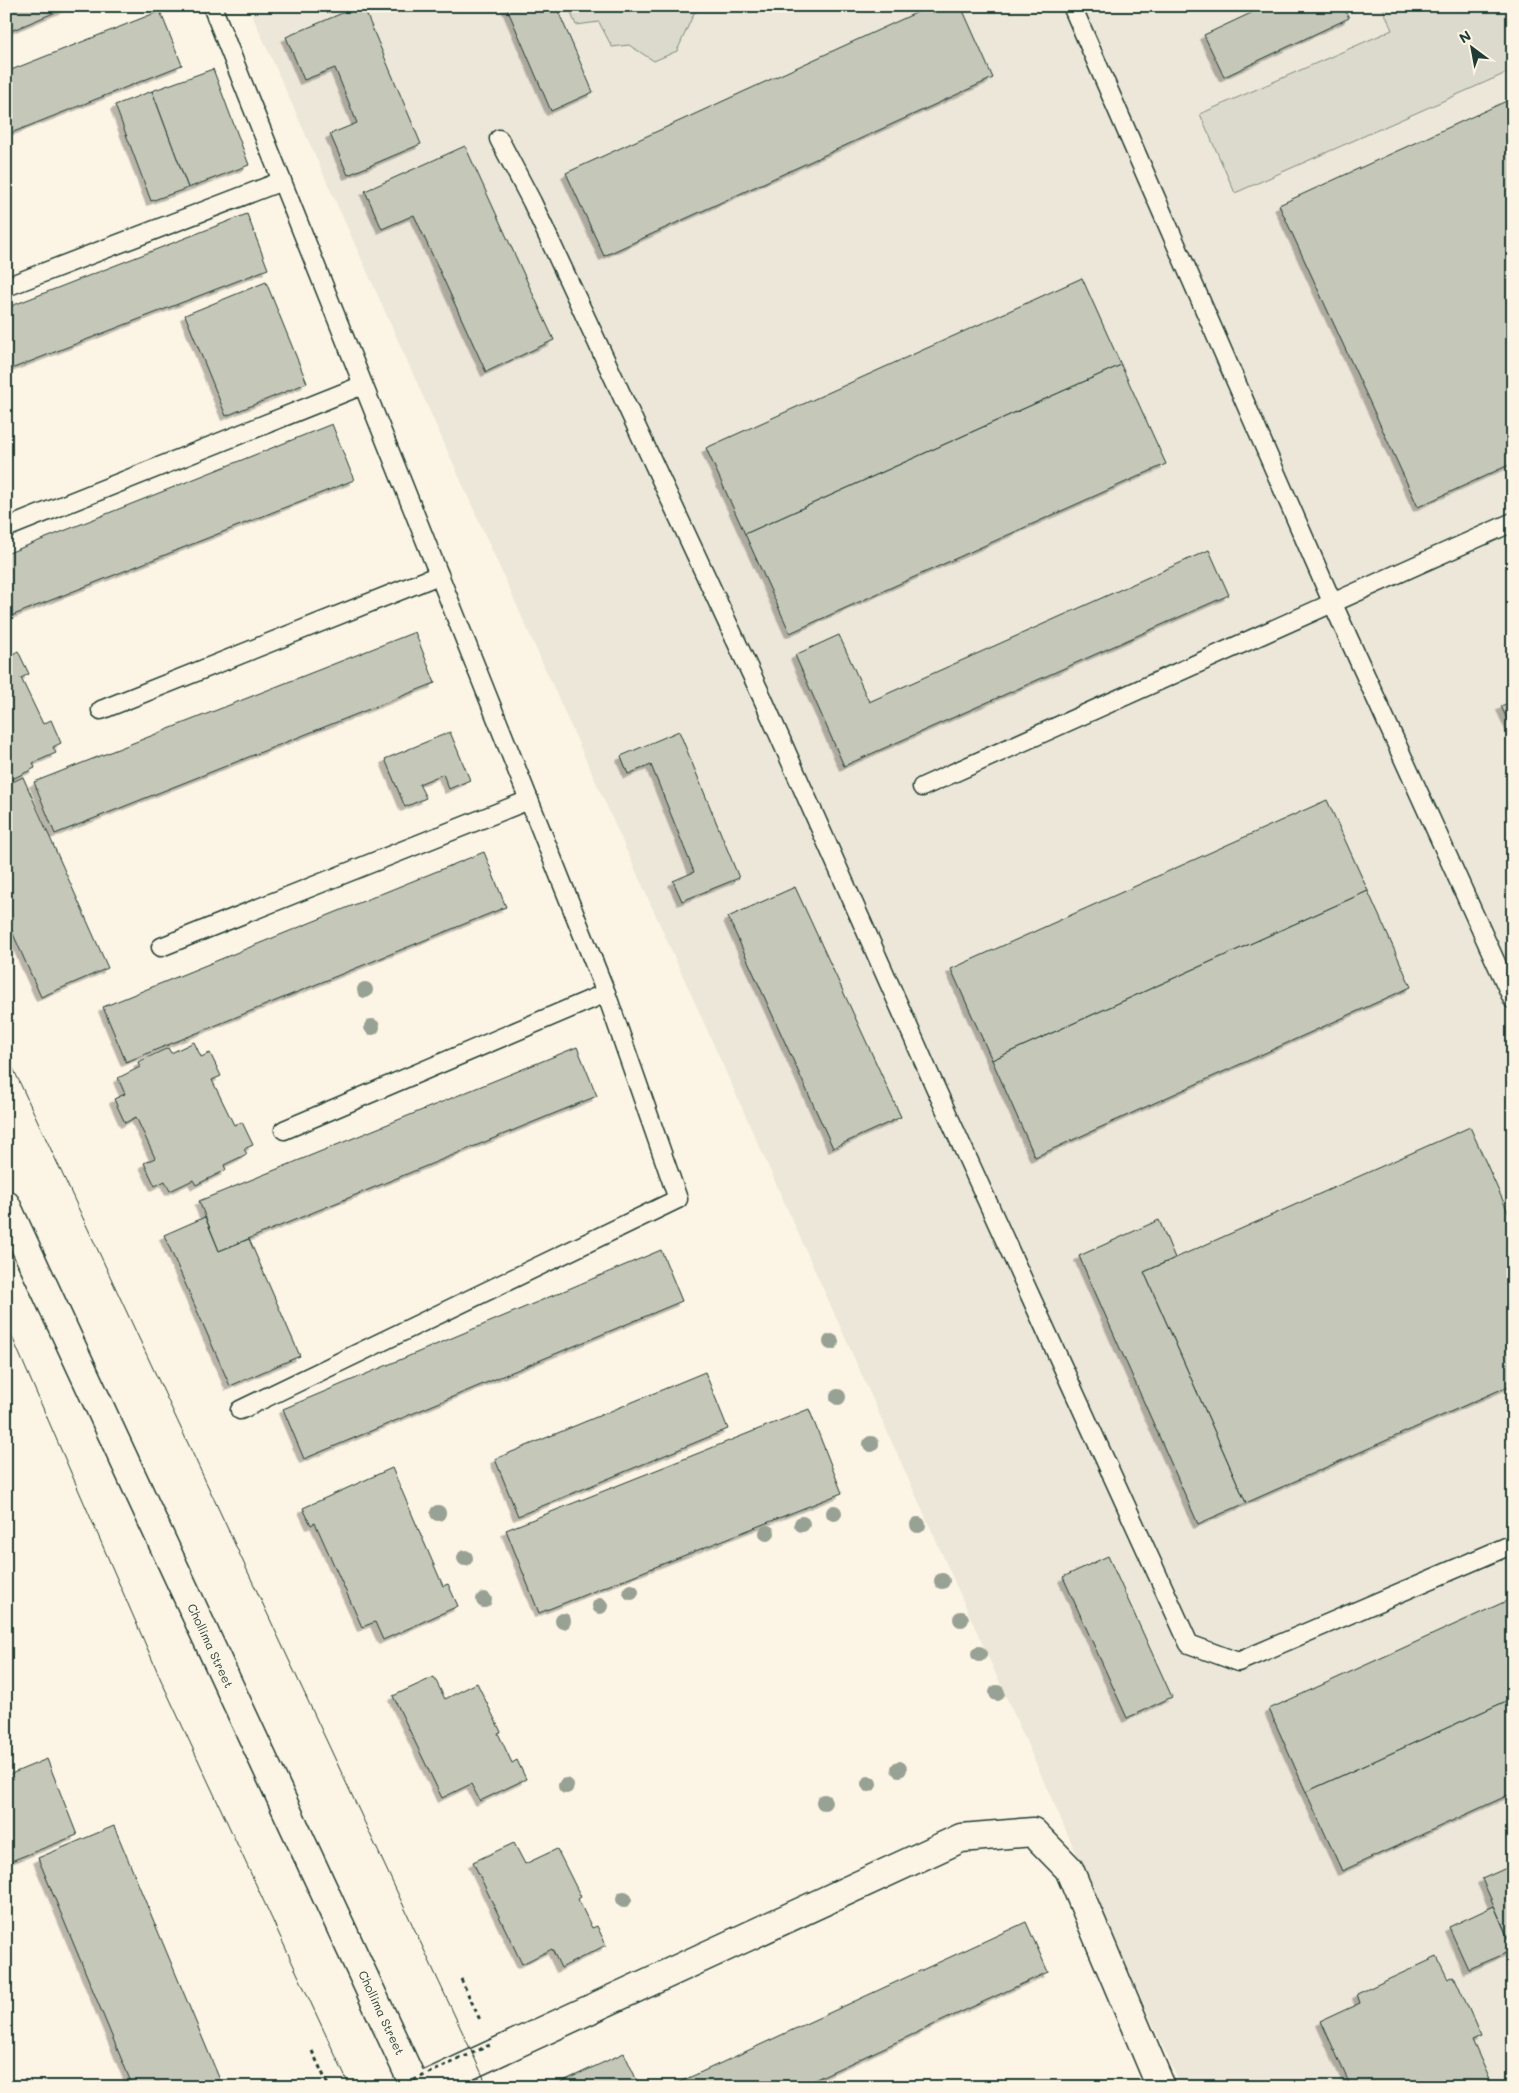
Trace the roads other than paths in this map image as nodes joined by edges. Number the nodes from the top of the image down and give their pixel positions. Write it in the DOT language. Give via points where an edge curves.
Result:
graph roads {
  1 [pos="212,6"];
  2 [pos="1072,6"];
  3 [pos="499,139"];
  4 [pos="282,181"];
  5 [pos="6,287"];
  6 [pos="363,385"];
  7 [pos="1513,522"];
  8 [pos="6,528"];
  9 [pos="439,575"];
  10 [pos="1333,604"];
  11 [pos="101,710"];
  12 [pos="922,787"];
  13 [pos="529,800"];
  14 [pos="161,947"];
  15 [pos="606,993"];
  16 [pos="1513,1000"];
  17 [pos="284,1130"];
  18 [pos="6,1205"];
  19 [pos="240,1410"];
  20 [pos="1513,1544"];
  21 [pos="415,2087"];
  22 [pos="422,2087"];
  23 [pos="1161,2087"];
  1 -- 4 [label="lane"];
  2 -- 10 [label="lane"];
  3 -- 20 [label="lane" via="536,210 766,706 1189,1644 1238,1662"];
  4 -- 5 [label="lane"];
  4 -- 6 [label="lane"];
  6 -- 8 [label="lane"];
  6 -- 9 [label="lane"];
  7 -- 10 [label="lane"];
  9 -- 11 [label="lane"];
  9 -- 13 [label="lane"];
  10 -- 12 [label="lane"];
  10 -- 16 [label="lane"];
  13 -- 14 [label="lane"];
  13 -- 15 [label="lane"];
  15 -- 17 [label="lane"];
  15 -- 19 [label="lane" via="678,1199"];
  18 -- 21 [label="main road, Chollima Street"];
  22 -- 23 [label="main road" via="961,1838 1033,1832 1069,1869"];
}
